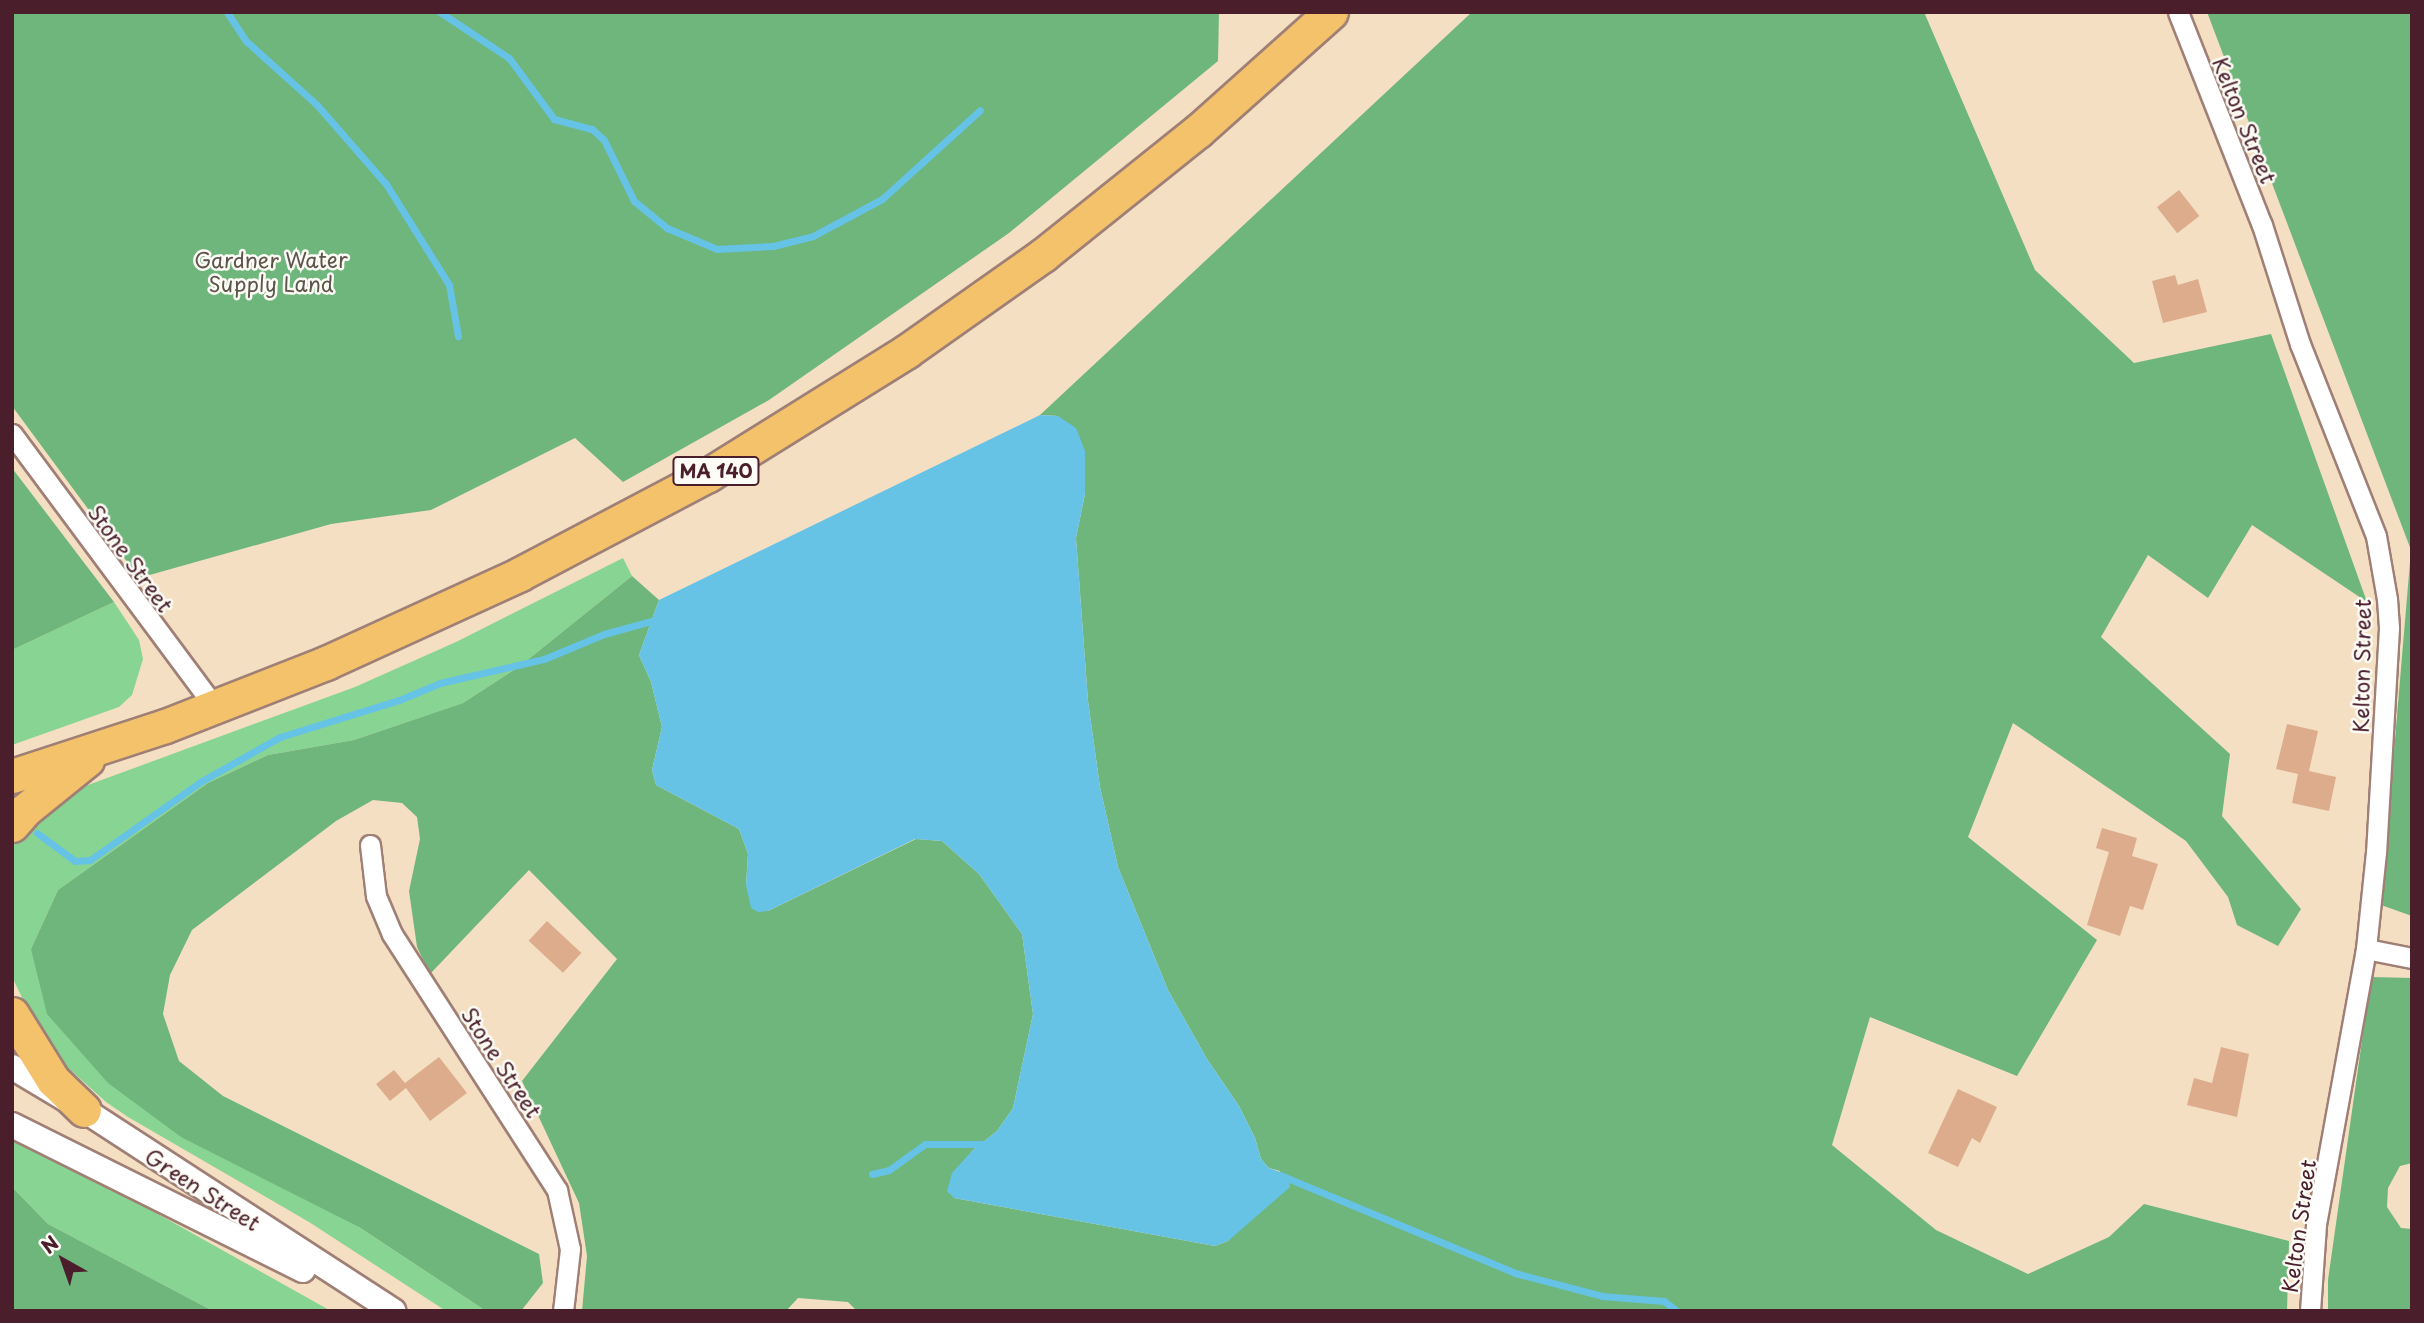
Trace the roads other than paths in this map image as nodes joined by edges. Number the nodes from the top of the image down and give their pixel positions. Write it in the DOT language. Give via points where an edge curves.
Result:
graph roads {
  1 [pos="1331,12"];
  2 [pos="2178,12"];
  3 [pos="12,434"];
  4 [pos="215,707"];
  5 [pos="106,746"];
  6 [pos="12,776"];
  7 [pos="12,825"];
  8 [pos="370,845"];
  9 [pos="2366,948"];
  10 [pos="2412,958"];
  11 [pos="12,1014"];
  12 [pos="12,1067"];
  13 [pos="84,1110"];
  14 [pos="12,1125"];
  15 [pos="381,1311"];
  16 [pos="393,1311"];
  17 [pos="563,1311"];
  18 [pos="2310,1311"];
  1 -- 4 [label="highway, MA 140" via="1096,215 965,311 784,430 642,512 520,575 326,663"];
  2 -- 9 [label="street, Kelton Street" via="2262,225 2300,344 2380,552 2389,628"];
  3 -- 4 [label="street, Stone Street"];
  4 -- 5 [label="highway, MA 140"];
  5 -- 6 [label="highway, MA 140"];
  5 -- 7 [label="highway"];
  8 -- 17 [label="street, Stone Street" via="376,896 392,934 556,1190 570,1249"];
  9 -- 10 [label="street"];
  9 -- 18 [label="street, Kelton Street" via="2316,1225"];
  11 -- 13 [label="highway" via="53,1080"];
  12 -- 13 [label="street, Green Street"];
  13 -- 16 [label="street, Green Street"];
  14 -- 15 [label="street, Green Street"];
}
